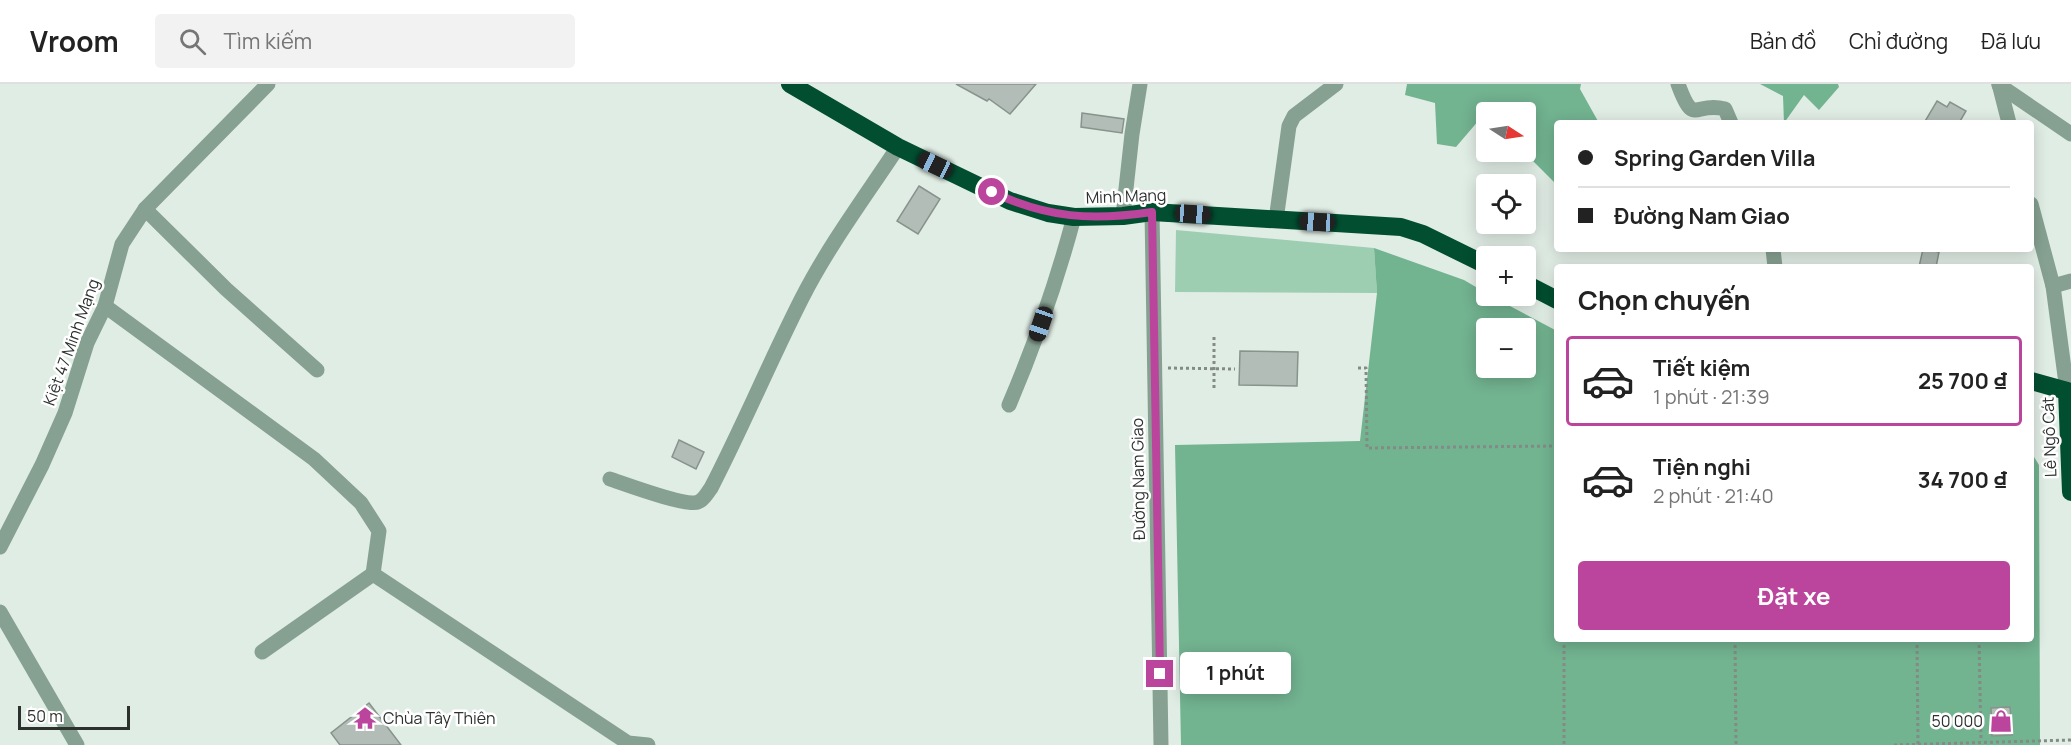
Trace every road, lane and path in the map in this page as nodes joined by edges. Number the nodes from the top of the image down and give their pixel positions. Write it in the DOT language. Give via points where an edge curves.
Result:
graph roads {
  1 [pos="268,84"];
  2 [pos="790,84"];
  3 [pos="1140,84"];
  4 [pos="1336,84"];
  5 [pos="1678,84"];
  6 [pos="1999,84"];
  7 [pos="1730,120"];
  8 [pos="2008,120"];
  9 [pos="2071,134"];
  10 [pos="898,147"];
  11 [pos="145,209"];
  12 [pos="1152,212"];
  13 [pos="2034,215"];
  14 [pos="1123,216"];
  15 [pos="1074,217"];
  16 [pos="1276,220"];
  17 [pos="1476,260"];
  18 [pos="2071,281"];
  19 [pos="2053,286"];
  20 [pos="1536,289"];
  21 [pos="1554,298"];
  22 [pos="105,306"];
  23 [pos="1214,337"];
  24 [pos="1154,368"];
  25 [pos="1358,368"];
  26 [pos="1213,369"];
  27 [pos="1235,369"];
  28 [pos="317,370"];
  29 [pos="2034,382"];
  30 [pos="1214,389"];
  31 [pos="2069,391"];
  32 [pos="1009,405"];
  33 [pos="1554,446"];
  34 [pos="610,479"];
  35 [pos="2071,492"];
  36 [pos="0,547"];
  37 [pos="373,574"];
  38 [pos="0,612"];
  39 [pos="1564,642"];
  40 [pos="1735,642"];
  41 [pos="1917,642"];
  42 [pos="1979,642"];
  43 [pos="262,652"];
  44 [pos="2071,740"];
  45 [pos="1981,741"];
  46 [pos="1918,744"];
  47 [pos="77,745"];
  48 [pos="648,745"];
  49 [pos="1161,745"];
  50 [pos="1564,745"];
  51 [pos="1736,745"];
  52 [pos="1894,745"];
  1 -- 11 [label="street, Kiệt 47 Minh Mạng"];
  2 -- 10 [label="highway, Minh Mạng"];
  3 -- 14 [label="street"];
  4 -- 16 [label="street" via="1294,116 1289,126"];
  5 -- 7 [label="street" via="1691,110 1725,109"];
  6 -- 8 [label="street"];
  6 -- 9 [label="street"];
  10 -- 15 [label="highway, Minh Mạng" via="1010,201"];
  10 -- 34 [label="street" via="807,289 752,407 702,500 684,502"];
  11 -- 22 [label="street, Kiệt 47 Minh Mạng" via="122,244"];
  11 -- 28 [label="street" via="226,289"];
  12 -- 14 [label="highway, Minh Mạng"];
  12 -- 16 [label="highway, Minh Mạng"];
  12 -- 24 [label="street, Đường Nam Giao"];
  13 -- 19 [label="street, Lê Ngô Cát"];
  14 -- 15 [label="highway, Minh Mạng"];
  15 -- 32 [label="street" via="1028,362"];
  16 -- 17 [label="highway, Minh Mạng" via="1401,227"];
  18 -- 19 [label="street"];
  19 -- 31 [label="street, Lê Ngô Cát"];
  20 -- 21 [label="highway"];
  22 -- 36 [label="street, Kiệt 47 Minh Mạng" via="87,343 42,465"];
  22 -- 37 [label="street" via="314,459 361,503 380,531"];
  23 -- 26 [label="path"];
  24 -- 26 [label="path"];
  24 -- 49 [label="street, Đường Nam Giao"];
  25 -- 33 [label="path" via="1366,368 1367,448"];
  26 -- 27 [label="path"];
  26 -- 30 [label="path"];
  29 -- 31 [label="highway"];
  31 -- 35 [label="highway, Lê Ngô Cát"];
  37 -- 43 [label="street"];
  37 -- 48 [label="street" via="628,743"];
  38 -- 47 [label="street"];
  39 -- 50 [label="path"];
  40 -- 51 [label="path"];
  41 -- 46 [label="path"];
  42 -- 45 [label="path"];
  44 -- 45 [label="path"];
  45 -- 46 [label="path"];
  46 -- 52 [label="path"];
}
